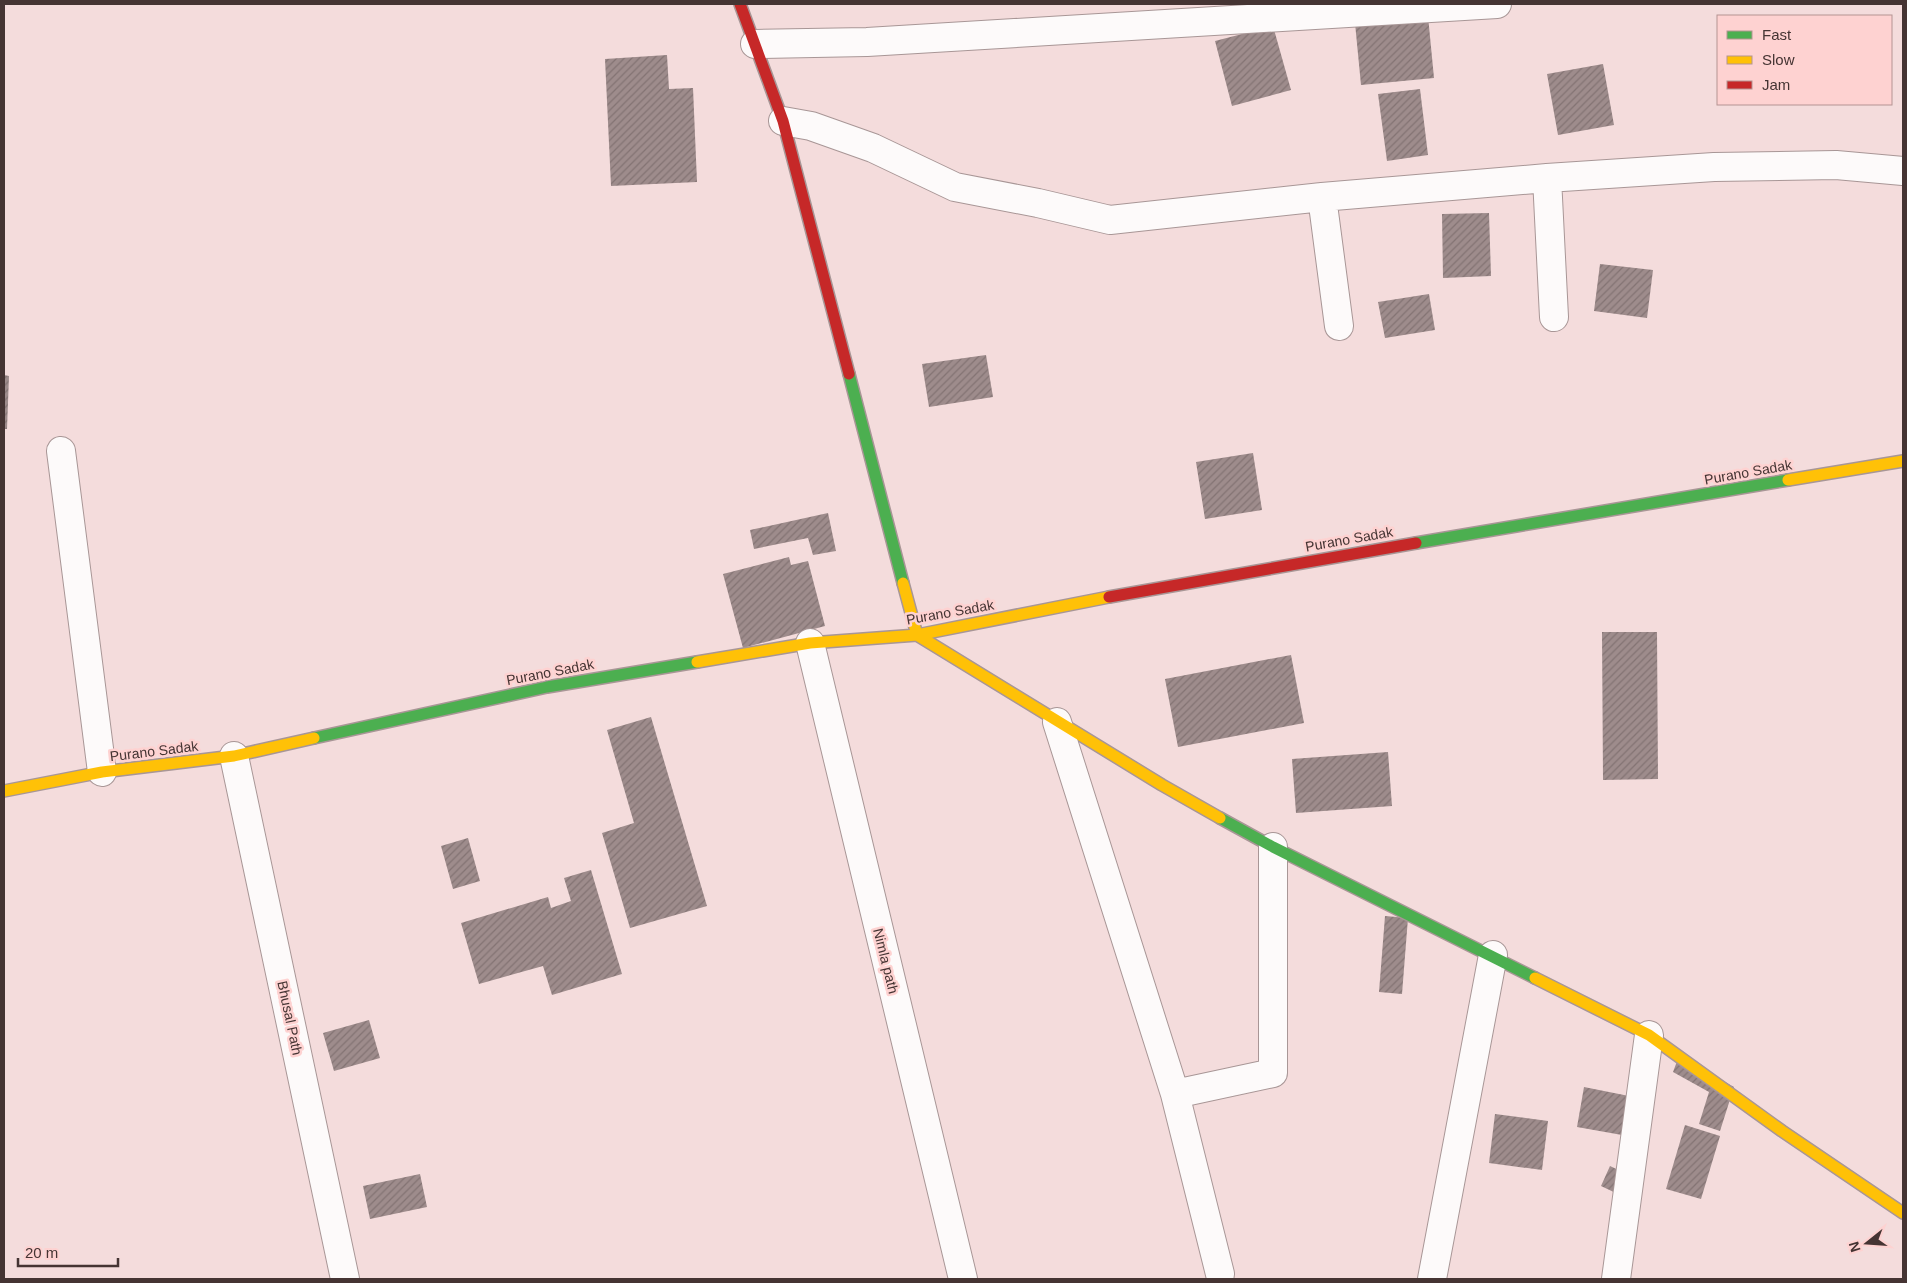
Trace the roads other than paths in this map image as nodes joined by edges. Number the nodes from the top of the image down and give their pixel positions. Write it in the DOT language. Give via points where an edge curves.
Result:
graph roads {
  1 [pos="740,4"];
  2 [pos="1498,4"];
  3 [pos="1315,10"];
  4 [pos="755,44"];
  5 [pos="783,120"];
  6 [pos="1903,171"];
  7 [pos="1548,178"];
  8 [pos="1322,197"];
  9 [pos="1554,317"];
  10 [pos="1339,326"];
  11 [pos="60,450"];
  12 [pos="1903,461"];
  13 [pos="917,635"];
  14 [pos="810,644"];
  15 [pos="1057,722"];
  16 [pos="234,756"];
  17 [pos="102,772"];
  18 [pos="4,791"];
  19 [pos="1273,847"];
  20 [pos="1493,955"];
  21 [pos="1649,1035"];
  22 [pos="1175,1094"];
  23 [pos="1903,1213"];
  24 [pos="1220,1274"];
  25 [pos="345,1279"];
  26 [pos="963,1279"];
  27 [pos="1432,1279"];
  28 [pos="1616,1279"];
  1 -- 4 [label="main road"];
  2 -- 3 [label="street"];
  3 -- 4 [label="street" via="867,42"];
  4 -- 5 [label="main road"];
  5 -- 8 [label="street" via="873,148 955,187 1110,220"];
  5 -- 13 [label="main road"];
  6 -- 7 [label="street" via="1836,165 1714,166"];
  7 -- 8 [label="street"];
  7 -- 9 [label="street"];
  8 -- 10 [label="street"];
  11 -- 17 [label="street"];
  12 -- 13 [label="main road, Purano Sadak" via="1172,584"];
  13 -- 14 [label="main road, Purano Sadak"];
  13 -- 15 [label="main road"];
  14 -- 16 [label="main road, Purano Sadak" via="547,686"];
  14 -- 26 [label="street, Nimla path"];
  15 -- 19 [label="main road"];
  15 -- 22 [label="street"];
  16 -- 17 [label="main road, Purano Sadak"];
  16 -- 25 [label="street, Bhusal Path"];
  17 -- 18 [label="main road, Purano Sadak"];
  19 -- 20 [label="main road"];
  19 -- 22 [label="street" via="1274,1073"];
  20 -- 21 [label="main road"];
  20 -- 27 [label="street"];
  21 -- 23 [label="main road"];
  21 -- 28 [label="street"];
  22 -- 24 [label="street"];
}
